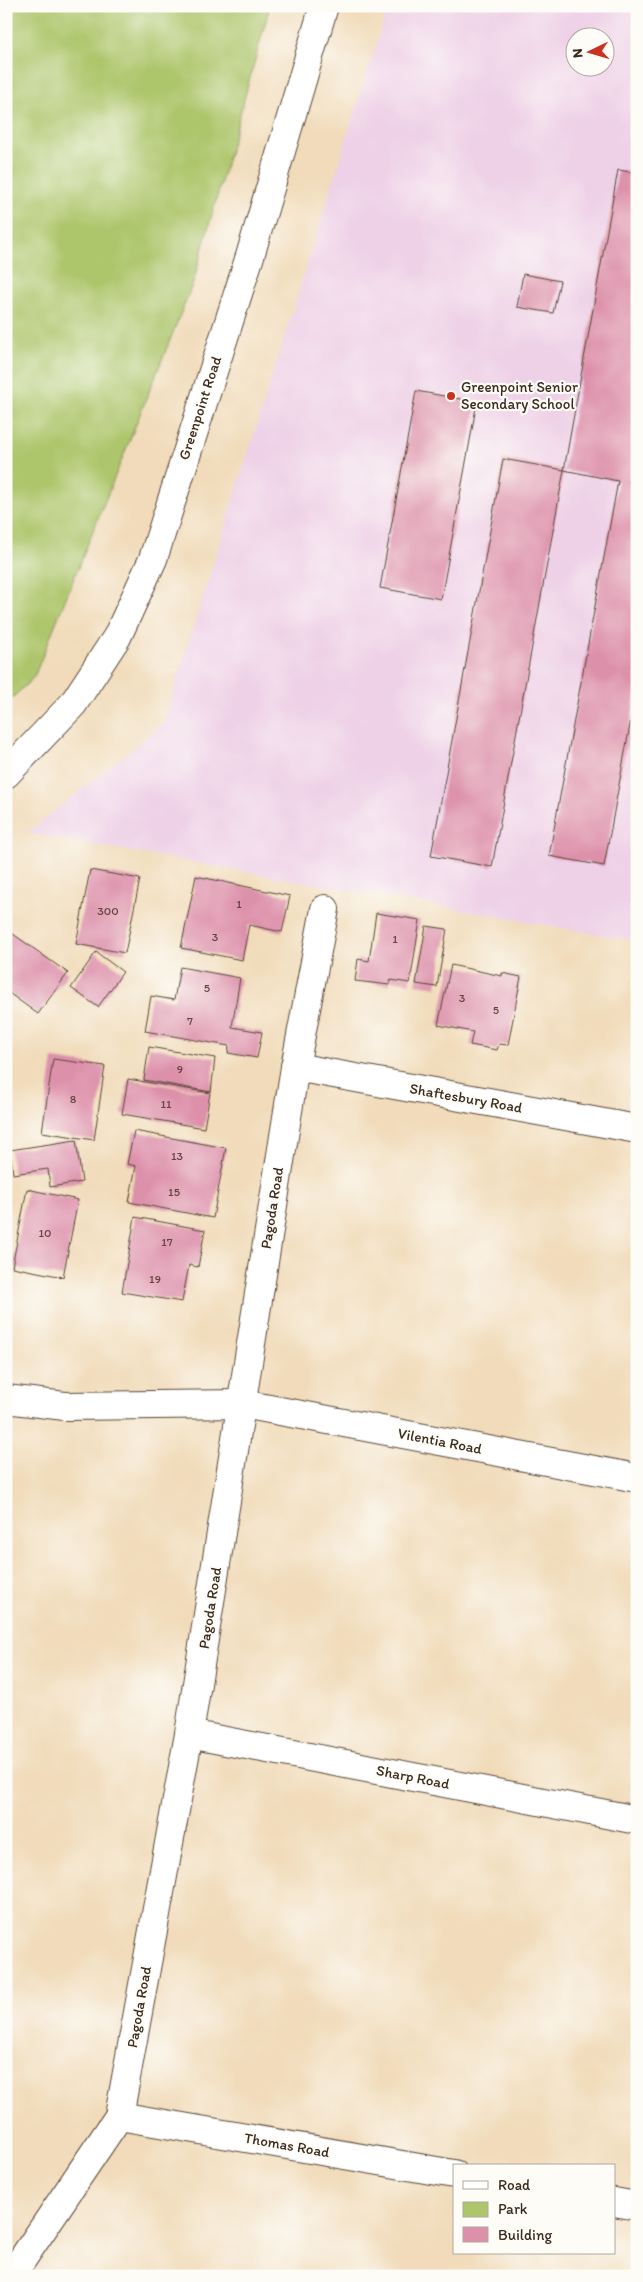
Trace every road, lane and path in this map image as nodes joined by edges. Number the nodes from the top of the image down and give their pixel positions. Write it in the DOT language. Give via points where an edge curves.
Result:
graph roads {
  1 [pos="324,6"];
  2 [pos="6,774"];
  3 [pos="325,909"];
  4 [pos="295,1068"];
  5 [pos="637,1129"];
  6 [pos="6,1399"];
  7 [pos="243,1404"];
  8 [pos="637,1478"];
  9 [pos="189,1734"];
  10 [pos="637,1820"];
  11 [pos="119,2116"];
  12 [pos="453,2174"];
  13 [pos="616,2202"];
  14 [pos="637,2206"];
  15 [pos="12,2276"];
  1 -- 2 [label="street, Greenpoint Road" via="250,256 153,559 117,637 73,704"];
  3 -- 4 [label="street, Pagoda Road"];
  4 -- 5 [label="street, Shaftesbury Road"];
  4 -- 7 [label="street, Pagoda Road"];
  6 -- 7 [label="street, Vilentia Road" via="65,1406"];
  7 -- 8 [label="street, Vilentia Road"];
  7 -- 9 [label="street, Pagoda Road"];
  9 -- 10 [label="street, Sharp Road"];
  9 -- 11 [label="street, Pagoda Road"];
  11 -- 12 [label="street, Thomas Road"];
  11 -- 15 [label="street, Pagoda Road"];
  13 -- 14 [label="street"];
}
